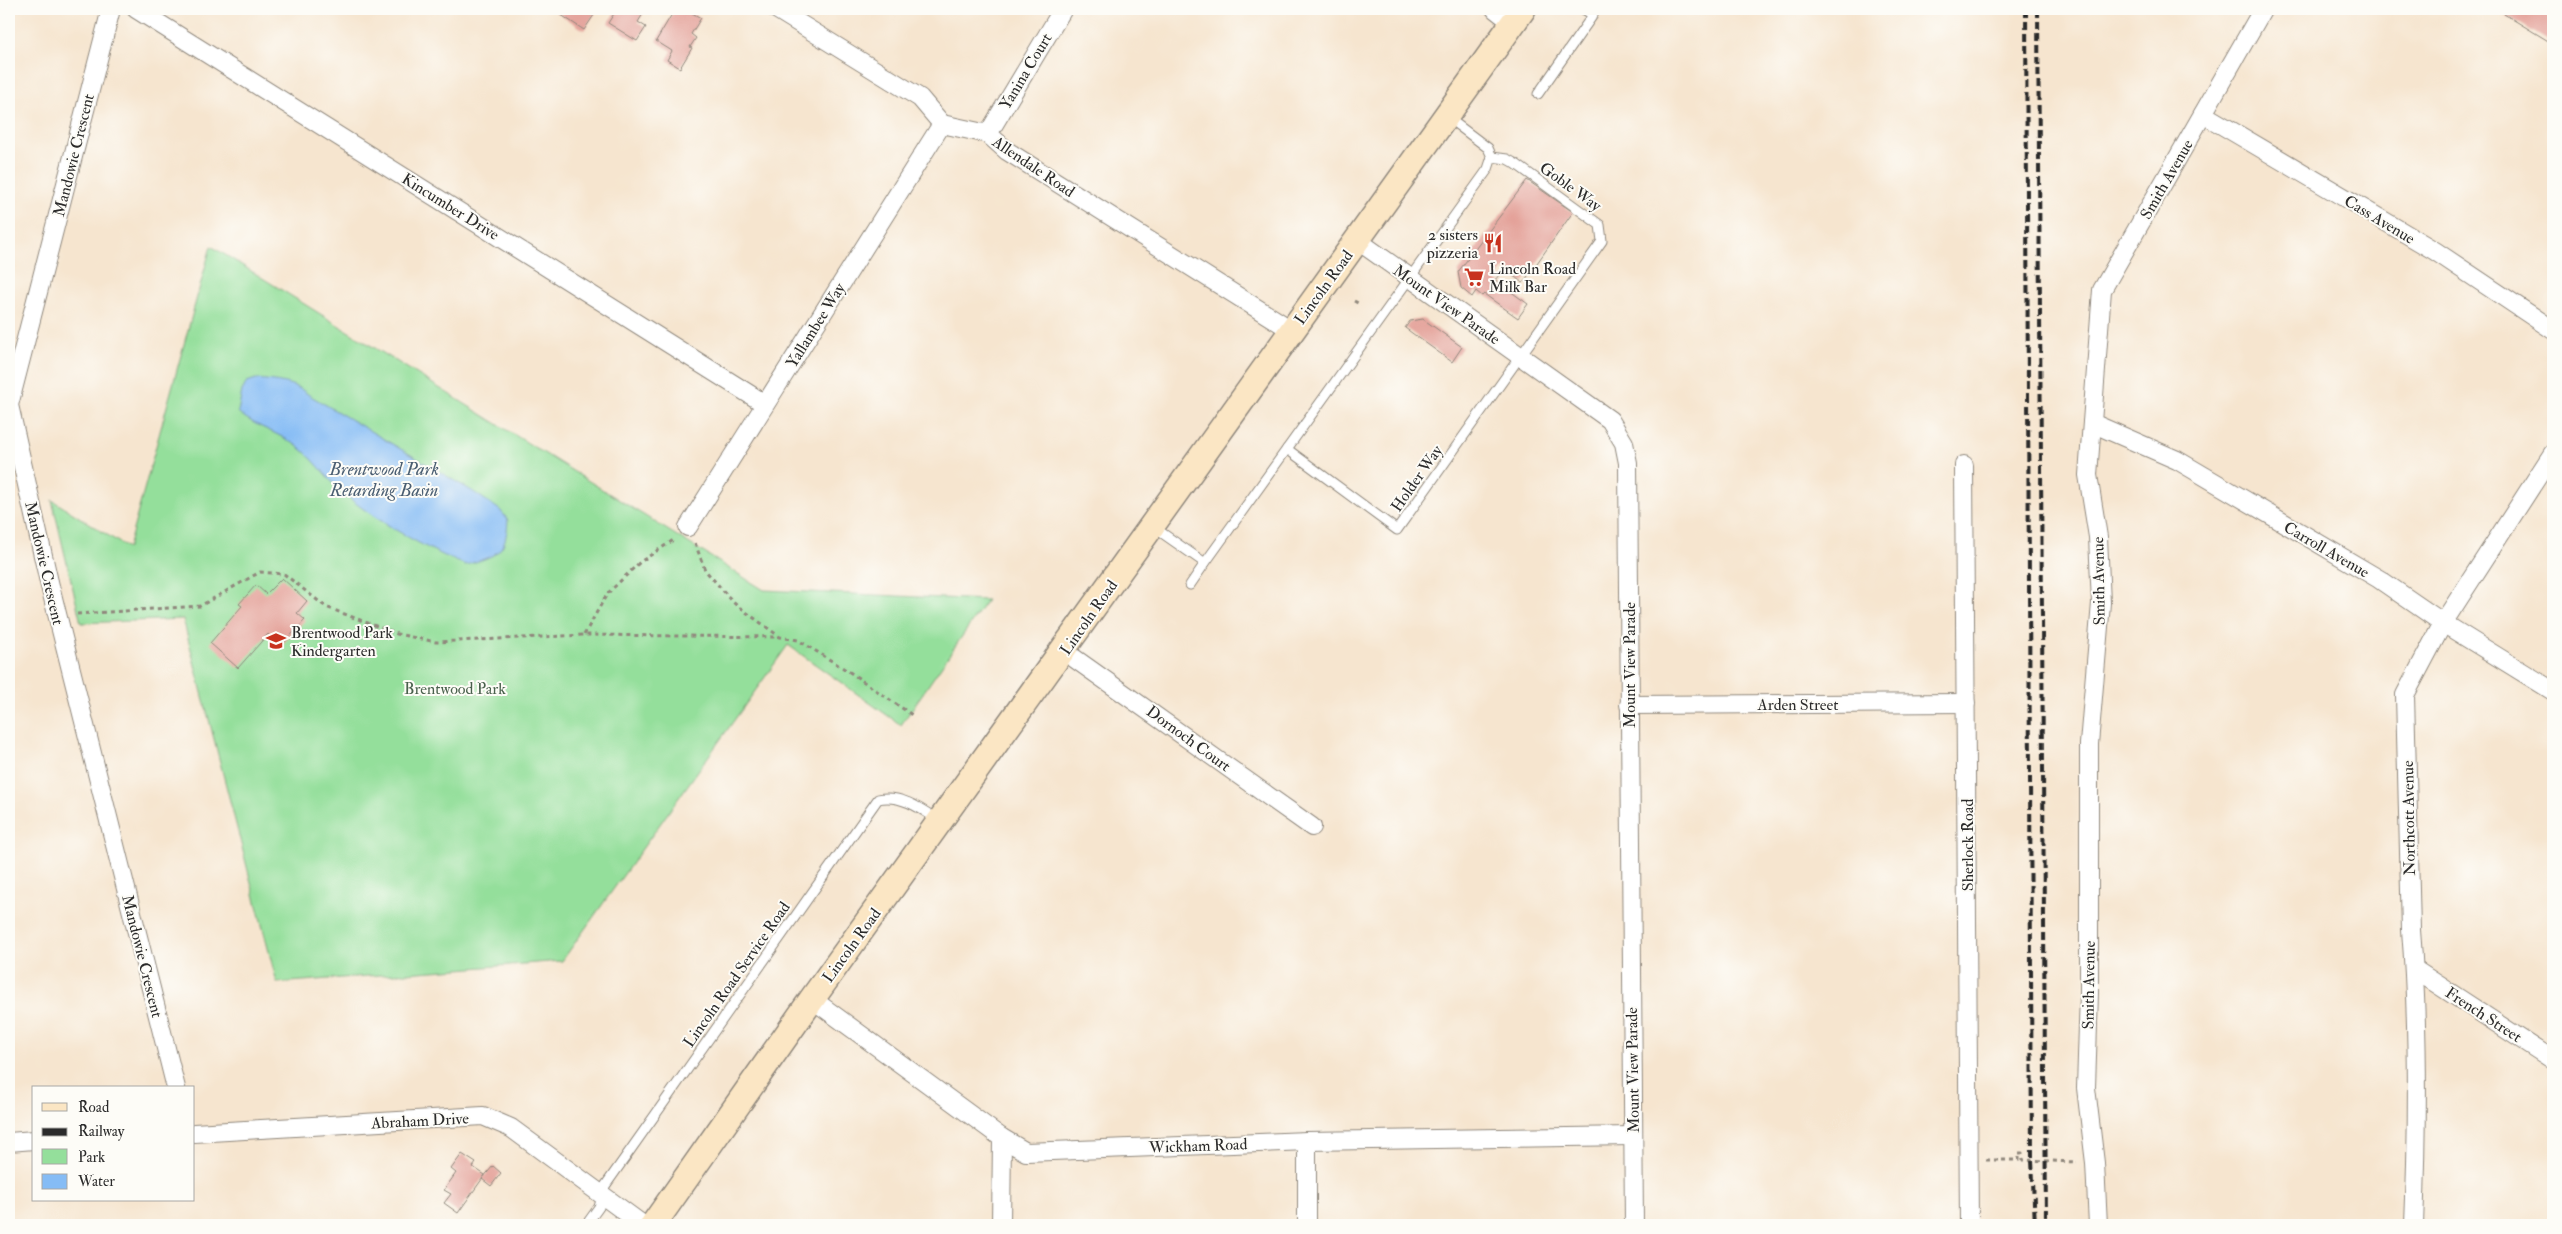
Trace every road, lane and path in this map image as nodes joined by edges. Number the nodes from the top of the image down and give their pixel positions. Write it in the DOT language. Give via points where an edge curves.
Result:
graph roads {
  1 [pos="111,9"];
  2 [pos="136,9"];
  3 [pos="776,9"];
  4 [pos="1063,9"];
  5 [pos="1583,9"];
  6 [pos="2263,9"];
  7 [pos="1510,14"];
  8 [pos="1538,94"];
  9 [pos="2203,114"];
  10 [pos="1446,117"];
  11 [pos="942,124"];
  12 [pos="988,134"];
  13 [pos="1492,157"];
  14 [pos="1357,240"];
  15 [pos="1410,278"];
  16 [pos="2553,330"];
  17 [pos="1293,331"];
  18 [pos="1522,356"];
  19 [pos="765,404"];
  20 [pos="2092,423"];
  21 [pos="1287,449"];
  22 [pos="2553,453"];
  23 [pos="1964,465"];
  24 [pos="1152,526"];
  25 [pos="688,527"];
  26 [pos="1205,563"];
  27 [pos="1190,585"];
  28 [pos="77,614"];
  29 [pos="2443,623"];
  30 [pos="584,635"];
  31 [pos="780,637"];
  32 [pos="1064,651"];
  33 [pos="2553,692"];
  34 [pos="1966,703"];
  35 [pos="1629,705"];
  36 [pos="912,716"];
  37 [pos="940,821"];
  38 [pos="1312,827"];
  39 [pos="2414,969"];
  40 [pos="812,999"];
  41 [pos="2553,1060"];
  42 [pos="175,1086"];
  43 [pos="195,1133"];
  44 [pos="1633,1136"];
  45 [pos="1002,1138"];
  46 [pos="32,1140"];
  47 [pos="1307,1141"];
  48 [pos="9,1142"];
  49 [pos="1969,1160"];
  50 [pos="2095,1163"];
  51 [pos="603,1198"];
  52 [pos="586,1225"];
  53 [pos="643,1225"];
  54 [pos="653,1225"];
  55 [pos="1001,1225"];
  56 [pos="1307,1225"];
  57 [pos="1634,1225"];
  58 [pos="1969,1225"];
  59 [pos="2098,1225"];
  60 [pos="2414,1225"];
  1 -- 42 [label="street, Mandowie Crescent" via="9,405 49,582"];
  2 -- 19 [label="street, Kincumber Drive"];
  3 -- 11 [label="street" via="920,98"];
  4 -- 12 [label="street, Yanina Court"];
  5 -- 8 [label="lane" via="1593,15"];
  6 -- 9 [label="street, Smith Avenue"];
  7 -- 10 [label="main road, Lincoln Road"];
  9 -- 16 [label="street, Cass Avenue" via="2435,252"];
  9 -- 20 [label="street, Smith Avenue" via="2102,290"];
  10 -- 13 [label="lane" via="1488,148"];
  10 -- 14 [label="main road, Lincoln Road"];
  11 -- 12 [label="street, Allendale Road"];
  11 -- 19 [label="street, Yallambee Way"];
  12 -- 17 [label="street, Allendale Road" via="1007,151"];
  13 -- 15 [label="lane" via="1488,170"];
  13 -- 18 [label="lane, Goble Way" via="1516,164 1600,225 1602,241"];
  14 -- 15 [label="street, Mount View Parade"];
  14 -- 17 [label="main road, Lincoln Road"];
  15 -- 18 [label="street, Mount View Parade"];
  15 -- 21 [label="lane"];
  17 -- 24 [label="main road, Lincoln Road"];
  18 -- 21 [label="lane, Holder Way" via="1397,530"];
  18 -- 35 [label="street, Mount View Parade" via="1610,420 1624,443 1628,463"];
  19 -- 25 [label="street, Yallambee Way"];
  20 -- 29 [label="street, Carroll Avenue" via="2177,460 2379,579"];
  20 -- 50 [label="street, Smith Avenue" via="2088,474 2098,537 2101,603 2089,744 2086,1088"];
  21 -- 26 [label="lane"];
  22 -- 29 [label="street, Northcott Avenue"];
  23 -- 34 [label="street, Sherlock Road"];
  24 -- 26 [label="lane"];
  24 -- 32 [label="main road, Lincoln Road"];
  25 -- 30 [label="path" via="669,544 640,562 607,594"];
  25 -- 31 [label="path" via="705,570 735,604"];
  26 -- 27 [label="lane"];
  28 -- 30 [label="path" via="200,606 260,572 284,574 326,607 397,634 436,642"];
  29 -- 33 [label="street, Carroll Avenue"];
  29 -- 39 [label="street, Northcott Avenue" via="2405,695"];
  30 -- 31 [label="path"];
  31 -- 36 [label="path" via="798,640"];
  32 -- 37 [label="main road, Lincoln Road"];
  32 -- 38 [label="street, Dornoch Court"];
  34 -- 35 [label="street, Arden Street"];
  34 -- 49 [label="street, Sherlock Road"];
  35 -- 44 [label="street, Mount View Parade"];
  37 -- 40 [label="main road, Lincoln Road"];
  37 -- 51 [label="lane, Lincoln Road Service Road" via="914,805 888,797 878,799 606,1186"];
  39 -- 41 [label="street, French Street"];
  39 -- 60 [label="street, Northcott Avenue" via="2417,1152"];
  40 -- 45 [label="street, Wickham Road"];
  40 -- 54 [label="main road, Lincoln Road"];
  43 -- 51 [label="street, Abraham Drive" via="483,1116 511,1128"];
  44 -- 47 [label="street, Wickham Road"];
  44 -- 57 [label="street, Mount View Parade"];
  45 -- 47 [label="street, Wickham Road" via="1026,1152"];
  45 -- 55 [label="street"];
  46 -- 48 [label="street"];
  47 -- 56 [label="street"];
  49 -- 50 [label="path" via="2019,1160 2019,1153 2022,1153 2022,1160"];
  49 -- 58 [label="street, Sherlock Road"];
  50 -- 59 [label="street, Smith Avenue"];
  51 -- 52 [label="lane, Lincoln Road Service Road"];
  51 -- 53 [label="street, Abraham Drive"];
}
